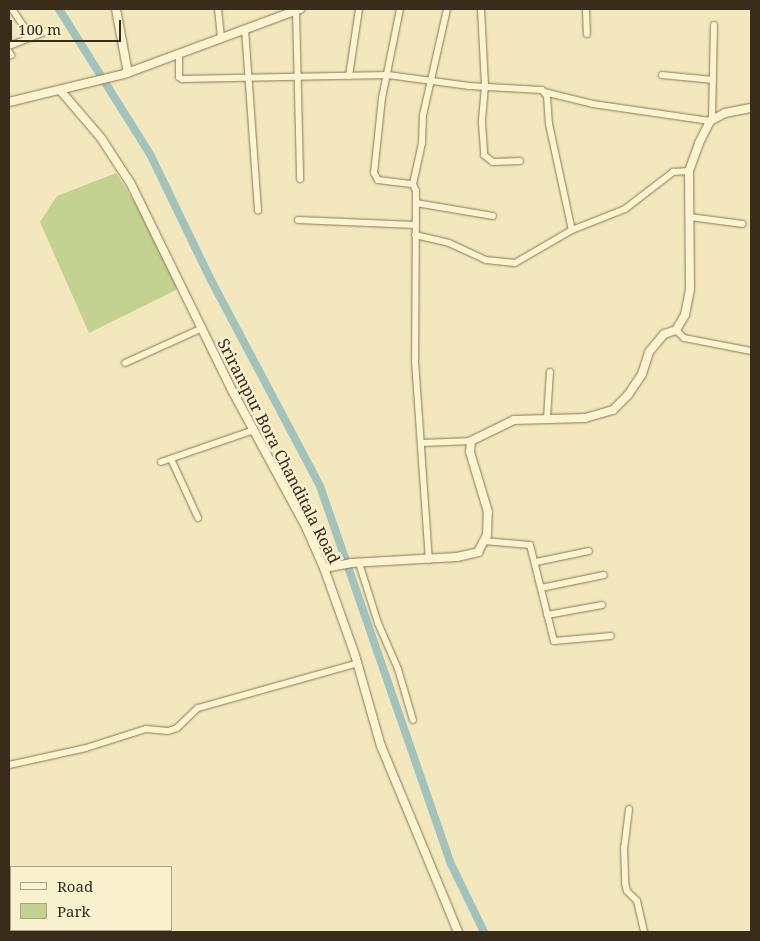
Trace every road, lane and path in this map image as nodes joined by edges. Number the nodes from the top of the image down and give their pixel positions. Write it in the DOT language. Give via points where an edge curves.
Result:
graph roads {
  1 [pos="12,9"];
  2 [pos="116,9"];
  3 [pos="218,9"];
  4 [pos="298,9"];
  5 [pos="359,9"];
  6 [pos="400,9"];
  7 [pos="447,9"];
  8 [pos="481,9"];
  9 [pos="586,9"];
  10 [pos="714,25"];
  11 [pos="245,29"];
  12 [pos="50,30"];
  13 [pos="587,34"];
  14 [pos="31,37"];
  15 [pos="221,38"];
  16 [pos="9,46"];
  17 [pos="179,54"];
  18 [pos="128,72"];
  19 [pos="388,75"];
  20 [pos="662,75"];
  21 [pos="349,76"];
  22 [pos="250,77"];
  23 [pos="298,77"];
  24 [pos="712,80"];
  25 [pos="431,82"];
  26 [pos="485,86"];
  27 [pos="60,90"];
  28 [pos="544,92"];
  29 [pos="9,102"];
  30 [pos="751,108"];
  31 [pos="711,120"];
  32 [pos="520,161"];
  33 [pos="689,171"];
  34 [pos="300,179"];
  35 [pos="413,184"];
  36 [pos="416,203"];
  37 [pos="258,211"];
  38 [pos="493,216"];
  39 [pos="690,217"];
  40 [pos="298,220"];
  41 [pos="743,224"];
  42 [pos="415,225"];
  43 [pos="572,230"];
  44 [pos="415,235"];
  45 [pos="202,328"];
  46 [pos="676,330"];
  47 [pos="751,351"];
  48 [pos="125,363"];
  49 [pos="550,372"];
  50 [pos="547,418"];
  51 [pos="254,430"];
  52 [pos="471,441"];
  53 [pos="422,443"];
  54 [pos="171,459"];
  55 [pos="162,462"];
  56 [pos="198,518"];
  57 [pos="484,541"];
  58 [pos="589,551"];
  59 [pos="429,560"];
  60 [pos="536,562"];
  61 [pos="355,563"];
  62 [pos="324,568"];
  63 [pos="604,575"];
  64 [pos="541,588"];
  65 [pos="602,604"];
  66 [pos="547,615"];
  67 [pos="611,636"];
  68 [pos="358,663"];
  69 [pos="413,720"];
  70 [pos="9,765"];
  71 [pos="629,809"];
  72 [pos="458,932"];
  73 [pos="644,932"];
  1 -- 14 [label="street"];
  2 -- 18 [label="street"];
  3 -- 15 [label="street"];
  4 -- 11 [label="street"];
  4 -- 23 [label="street"];
  5 -- 21 [label="street"];
  6 -- 19 [label="street"];
  7 -- 25 [label="street"];
  8 -- 26 [label="street"];
  9 -- 13 [label="street"];
  10 -- 24 [label="street"];
  11 -- 15 [label="street"];
  11 -- 22 [label="street"];
  12 -- 14 [label="street"];
  14 -- 16 [label="street"];
  15 -- 17 [label="street"];
  17 -- 18 [label="street"];
  17 -- 22 [label="street" via="179,77 182,79"];
  18 -- 27 [label="street"];
  19 -- 21 [label="street"];
  19 -- 25 [label="street"];
  19 -- 35 [label="street" via="382,98 374,172 378,180"];
  20 -- 24 [label="street"];
  21 -- 23 [label="street"];
  22 -- 23 [label="street"];
  22 -- 37 [label="street"];
  23 -- 34 [label="street"];
  24 -- 31 [label="street"];
  25 -- 26 [label="street"];
  25 -- 35 [label="street"];
  26 -- 28 [label="street" via="530,87"];
  26 -- 32 [label="street" via="484,154 493,162"];
  27 -- 29 [label="street"];
  27 -- 45 [label="street, Srirampur Bora Chanditala Road" via="101,138 131,184"];
  28 -- 31 [label="street" via="593,104"];
  28 -- 43 [label="street"];
  30 -- 31 [label="street"];
  31 -- 33 [label="street"];
  33 -- 39 [label="street"];
  33 -- 43 [label="street" via="673,172 632,205 599,222"];
  35 -- 36 [label="street"];
  36 -- 38 [label="street"];
  36 -- 42 [label="street"];
  39 -- 41 [label="street"];
  39 -- 46 [label="street" via="690,290 685,315"];
  40 -- 42 [label="street"];
  42 -- 44 [label="street"];
  43 -- 44 [label="street" via="515,263 504,264 486,260 434,238"];
  44 -- 53 [label="street" via="418,291 415,360"];
  45 -- 48 [label="street"];
  45 -- 51 [label="street, Srirampur Bora Chanditala Road"];
  46 -- 47 [label="street" via="684,338"];
  46 -- 50 [label="street" via="664,334 649,352 642,374 613,410 585,418"];
  49 -- 50 [label="street"];
  50 -- 52 [label="street" via="514,420"];
  51 -- 54 [label="street"];
  51 -- 62 [label="street, Srirampur Bora Chanditala Road"];
  52 -- 53 [label="street"];
  52 -- 57 [label="street" via="470,452 488,512"];
  53 -- 59 [label="street"];
  54 -- 55 [label="street"];
  54 -- 56 [label="street"];
  57 -- 59 [label="street" via="478,552"];
  57 -- 60 [label="street" via="525,542 533,550"];
  58 -- 60 [label="street"];
  59 -- 61 [label="street"];
  60 -- 64 [label="street"];
  61 -- 62 [label="street"];
  61 -- 69 [label="street" via="398,669"];
  62 -- 68 [label="street, Srirampur Bora Chanditala Road"];
  63 -- 64 [label="street"];
  64 -- 66 [label="street"];
  65 -- 66 [label="street"];
  66 -- 67 [label="street" via="552,639 556,642"];
  68 -- 70 [label="street" via="198,708 177,728 168,731 146,729 86,748"];
  68 -- 72 [label="street, Srirampur Bora Chanditala Road" via="381,746"];
  71 -- 73 [label="street" via="625,883 627,891 638,901"];
}
